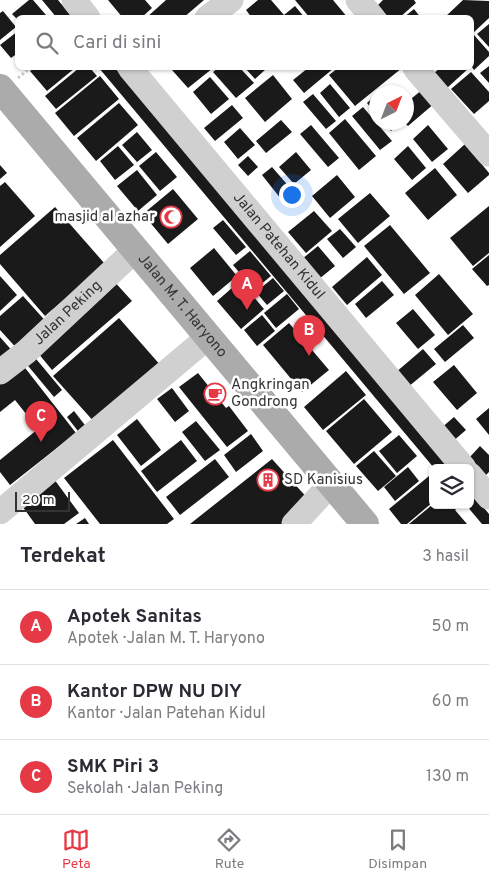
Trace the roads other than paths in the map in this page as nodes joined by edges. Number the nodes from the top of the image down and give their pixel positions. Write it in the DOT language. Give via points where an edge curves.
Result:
graph roads {
  1 [pos="74,0"];
  2 [pos="231,0"];
  3 [pos="358,0"];
  4 [pos="86,15"];
  5 [pos="210,15"];
  6 [pos="370,15"];
  7 [pos="135,70"];
  8 [pos="418,70"];
  9 [pos="2,95"];
  10 [pos="489,154"];
  11 [pos="134,251"];
  12 [pos="207,338"];
  13 [pos="0,372"];
  14 [pos="461,464"];
  15 [pos="474,480"];
  16 [pos="331,484"];
  17 [pos="489,497"];
  18 [pos="0,512"];
  19 [pos="294,524"];
  20 [pos="365,524"];
  1 -- 4 [label="street"];
  2 -- 5 [label="street"];
  3 -- 6 [label="street"];
  7 -- 14 [label="street, Jalan Patehan Kidul"];
  8 -- 10 [label="street"];
  9 -- 11 [label="main road, Jalan M. T. Haryono"];
  11 -- 12 [label="main road, Jalan M. T. Haryono"];
  11 -- 13 [label="street, Jalan Peking" via="26,352"];
  12 -- 16 [label="main road, Jalan M. T. Haryono"];
  12 -- 18 [label="street"];
  15 -- 17 [label="street"];
  16 -- 19 [label="street"];
  16 -- 20 [label="main road, Jalan M. T. Haryono"];
}
